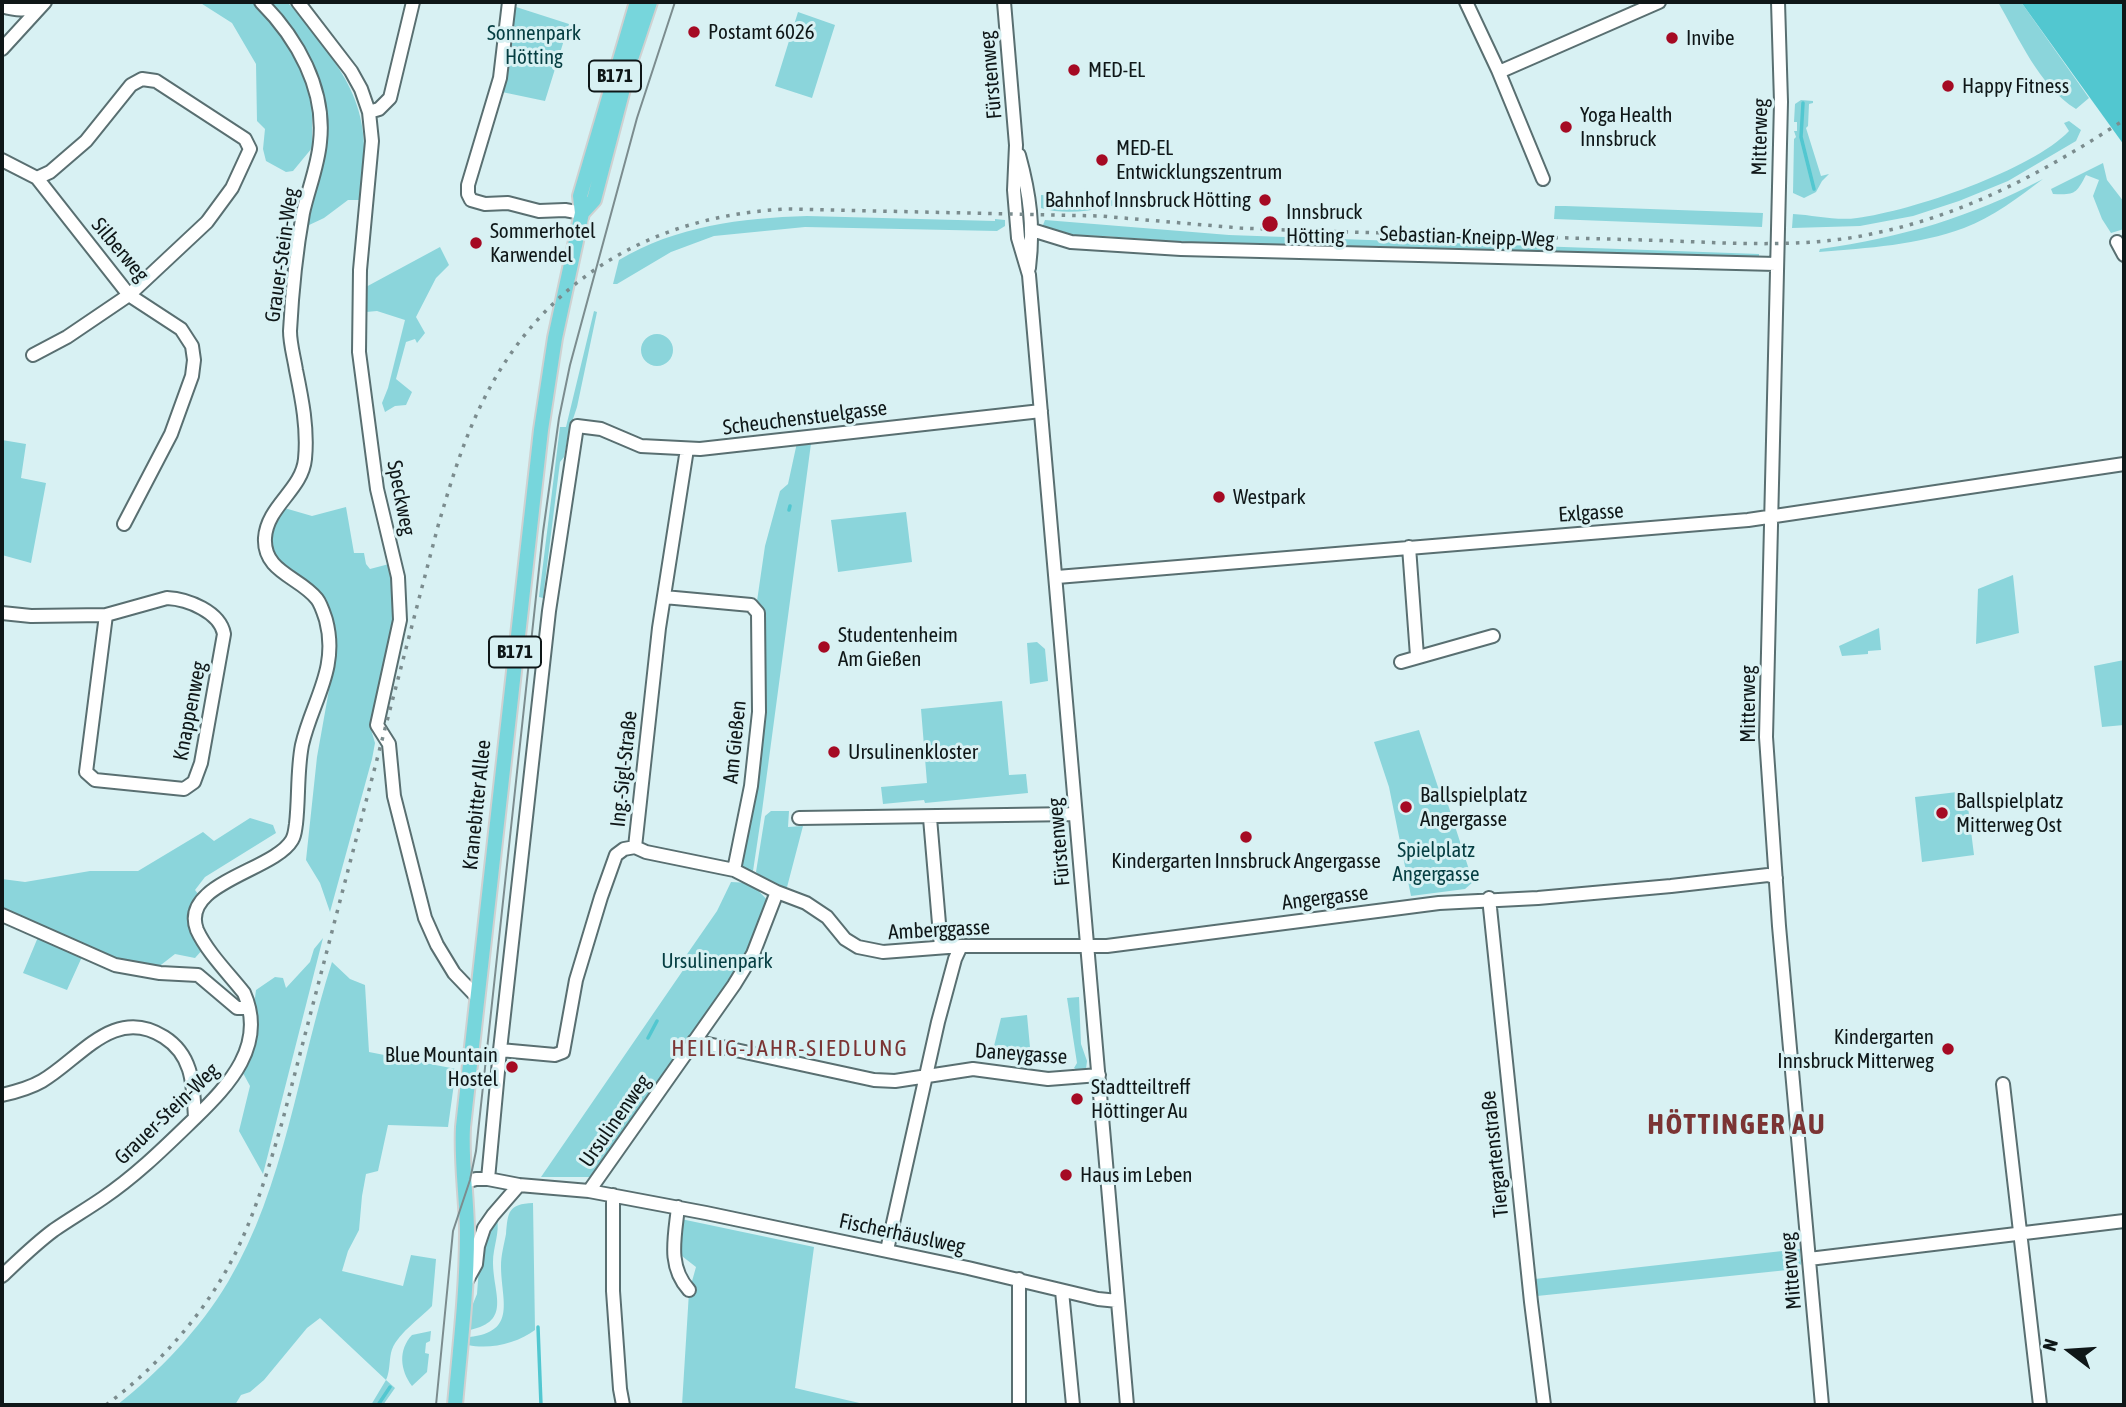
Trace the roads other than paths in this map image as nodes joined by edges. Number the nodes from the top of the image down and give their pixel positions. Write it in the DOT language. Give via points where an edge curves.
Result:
graph roads {
  1 [pos="45,2"];
  2 [pos="261,2"];
  3 [pos="299,2"];
  4 [pos="412,2"];
  5 [pos="509,2"];
  6 [pos="637,2"];
  7 [pos="650,2"];
  8 [pos="1004,2"];
  9 [pos="1466,2"];
  10 [pos="1660,2"];
  11 [pos="1778,2"];
  12 [pos="2,6"];
  13 [pos="2,49"];
  14 [pos="1499,72"];
  15 [pos="369,112"];
  16 [pos="1016,145"];
  17 [pos="2,160"];
  18 [pos="37,178"];
  19 [pos="1543,179"];
  20 [pos="582,213"];
  21 [pos="1032,229"];
  22 [pos="1776,264"];
  23 [pos="1029,275"];
  24 [pos="129,295"];
  25 [pos="33,355"];
  26 [pos="1041,411"];
  27 [pos="687,449"];
  28 [pos="2124,464"];
  29 [pos="1771,516"];
  30 [pos="124,524"];
  31 [pos="1409,547"];
  32 [pos="1057,577"];
  33 [pos="664,597"];
  34 [pos="2,613"];
  35 [pos="106,615"];
  36 [pos="1493,636"];
  37 [pos="1417,656"];
  38 [pos="1401,662"];
  39 [pos="1075,814"];
  40 [pos="799,818"];
  41 [pos="930,818"];
  42 [pos="635,847"];
  43 [pos="734,870"];
  44 [pos="1776,878"];
  45 [pos="777,892"];
  46 [pos="1489,898"];
  47 [pos="2,915"];
  48 [pos="961,946"];
  49 [pos="940,947"];
  50 [pos="1088,947"];
  51 [pos="477,997"];
  52 [pos="248,1008"];
  53 [pos="694,1041"];
  54 [pos="500,1050"];
  55 [pos="1099,1075"];
  56 [pos="926,1077"];
  57 [pos="2003,1084"];
  58 [pos="2,1095"];
  59 [pos="195,1118"];
  60 [pos="488,1179"];
  61 [pos="465,1182"];
  62 [pos="519,1185"];
  63 [pos="589,1191"];
  64 [pos="613,1195"];
  65 [pos="678,1207"];
  66 [pos="2124,1221"];
  67 [pos="2019,1234"];
  68 [pos="887,1250"];
  69 [pos="1809,1259"];
  70 [pos="2,1276"];
  71 [pos="1019,1279"];
  72 [pos="466,1282"];
  73 [pos="690,1290"];
  74 [pos="1062,1291"];
  75 [pos="1118,1301"];
  76 [pos="455,1405"];
  77 [pos="623,1405"];
  78 [pos="1019,1405"];
  79 [pos="1073,1405"];
  80 [pos="1127,1405"];
  81 [pos="1544,1405"];
  82 [pos="1822,1405"];
  83 [pos="2040,1405"];
  1 -- 12 [label="street" via="29,10"];
  1 -- 13 [label="street"];
  2 -- 52 [label="street, Grauer-Stein-Weg" via="286,30 314,82 321,132 301,227 290,333 305,422 305,461 270,519 265,548 272,564 317,600 326,620 329,649 323,687 303,743 291,842 205,895 196,912 199,934 244,993"];
  3 -- 15 [label="street, Speckweg" via="351,71"];
  4 -- 15 [label="street" via="390,98"];
  5 -- 20 [label="street" via="499,78 468,194 471,200 485,204"];
  6 -- 20 [label="main road, B171" via="580,196"];
  7 -- 20 [label="main road, B171" via="594,200"];
  8 -- 16 [label="street, Fürstenweg"];
  9 -- 14 [label="street"];
  10 -- 14 [label="street"];
  11 -- 22 [label="street, Mitterweg" via="1781,102"];
  14 -- 19 [label="street"];
  15 -- 51 [label="street, Speckweg" via="372,141 360,270 359,352 377,489 398,577 400,620 377,724 389,744 394,796 425,918 454,973"];
  16 -- 21 [label="street, Fürstenweg" via="1029,192"];
  16 -- 23 [label="street, Fürstenweg" via="1017,228"];
  17 -- 18 [label="street, Silberweg"];
  18 -- 24 [label="street, Silberweg"];
  18 -- 24 [label="street" via="50,173 86,141 131,85 142,79 156,81 245,139 250,149 245,162 207,222"];
  20 -- 51 [label="main road, Kranebitter Allee / B171" via="541,430"];
  21 -- 22 [label="street, Sebastian-Kneipp-Weg" via="1072,242 1181,249"];
  21 -- 23 [label="street, Fürstenweg"];
  22 -- 29 [label="street, Mitterweg"];
  23 -- 26 [label="street, Fürstenweg"];
  24 -- 25 [label="street"];
  24 -- 30 [label="street, Silberweg" via="181,329 192,346 194,360 171,434"];
  26 -- 27 [label="street, Scheuchenstuelgasse"];
  26 -- 32 [label="street, Fürstenweg"];
  27 -- 33 [label="street, Ing.-Sigl-Straße"];
  27 -- 54 [label="street, Scheuchenstuelgasse" via="641,446 601,429 577,426 549,611"];
  28 -- 29 [label="street, Exlgasse"];
  29 -- 31 [label="street, Exlgasse"];
  29 -- 44 [label="street, Mitterweg" via="1766,737"];
  31 -- 32 [label="street, Exlgasse"];
  31 -- 37 [label="street"];
  32 -- 39 [label="street, Fürstenweg"];
  33 -- 42 [label="street, Ing.-Sigl-Straße"];
  33 -- 43 [label="street, Am Gießen" via="751,605 758,614 759,712 751,786"];
  34 -- 35 [label="street, Knappenweg"];
  35 -- 35 [label="street, Knappenweg" via="86,772 95,780 184,789 194,782 201,763 222,627 196,605 174,598"];
  36 -- 37 [label="street"];
  37 -- 38 [label="street"];
  39 -- 41 [label="street"];
  39 -- 50 [label="street, Fürstenweg"];
  40 -- 41 [label="street"];
  41 -- 49 [label="street"];
  42 -- 43 [label="street"];
  42 -- 54 [label="street, Ing.-Sigl-Straße" via="616,855 576,980 563,1052"];
  43 -- 45 [label="street, Amberggasse"];
  44 -- 46 [label="street, Angergasse" via="1768,875 1538,898"];
  44 -- 69 [label="street, Mitterweg"];
  45 -- 49 [label="street, Amberggasse" via="806,903 845,939 873,952"];
  45 -- 53 [label="street, Ursulinenweg" via="753,954"];
  46 -- 50 [label="street, Angergasse"];
  46 -- 81 [label="street, Tiergartenstraße"];
  47 -- 52 [label="street" via="115,965 198,975 237,1008"];
  48 -- 49 [label="street, Amberggasse"];
  48 -- 50 [label="street, Amberggasse"];
  48 -- 56 [label="street"];
  50 -- 55 [label="street, Fürstenweg"];
  51 -- 61 [label="main road, Kranebitter Allee / B171" via="463,1127"];
  52 -- 59 [label="street, Grauer-Stein-Weg" via="249,1034 240,1068"];
  53 -- 56 [label="street, Daneygasse" via="874,1080"];
  53 -- 63 [label="street, Ursulinenweg"];
  54 -- 60 [label="street"];
  55 -- 56 [label="street, Daneygasse" via="1048,1079 973,1069"];
  55 -- 75 [label="street, Fürstenweg"];
  56 -- 68 [label="street"];
  57 -- 67 [label="street"];
  58 -- 59 [label="street" via="42,1081 100,1037 132,1027 159,1034 184,1056 191,1073"];
  59 -- 70 [label="street, Grauer-Stein-Weg" via="162,1152 40,1241"];
  60 -- 61 [label="street, Fischerhäuslweg"];
  60 -- 62 [label="street, Fischerhäuslweg"];
  61 -- 72 [label="main road, Kranebitter Allee / B171"];
  62 -- 63 [label="street, Fischerhäuslweg"];
  62 -- 72 [label="street" via="484,1228 476,1264"];
  63 -- 64 [label="street, Fischerhäuslweg"];
  64 -- 65 [label="street, Fischerhäuslweg"];
  64 -- 77 [label="street" via="613,1291"];
  65 -- 68 [label="street, Fischerhäuslweg"];
  65 -- 73 [label="street" via="675,1266"];
  66 -- 67 [label="street"];
  67 -- 69 [label="street"];
  67 -- 83 [label="street"];
  68 -- 71 [label="street, Fischerhäuslweg"];
  69 -- 82 [label="street, Mitterweg"];
  71 -- 74 [label="street, Fischerhäuslweg"];
  71 -- 78 [label="street"];
  72 -- 76 [label="main road, Kranebitter Allee / B171"];
  74 -- 75 [label="street, Fischerhäuslweg"];
  74 -- 79 [label="street"];
  75 -- 80 [label="street, Fürstenweg"];
}
